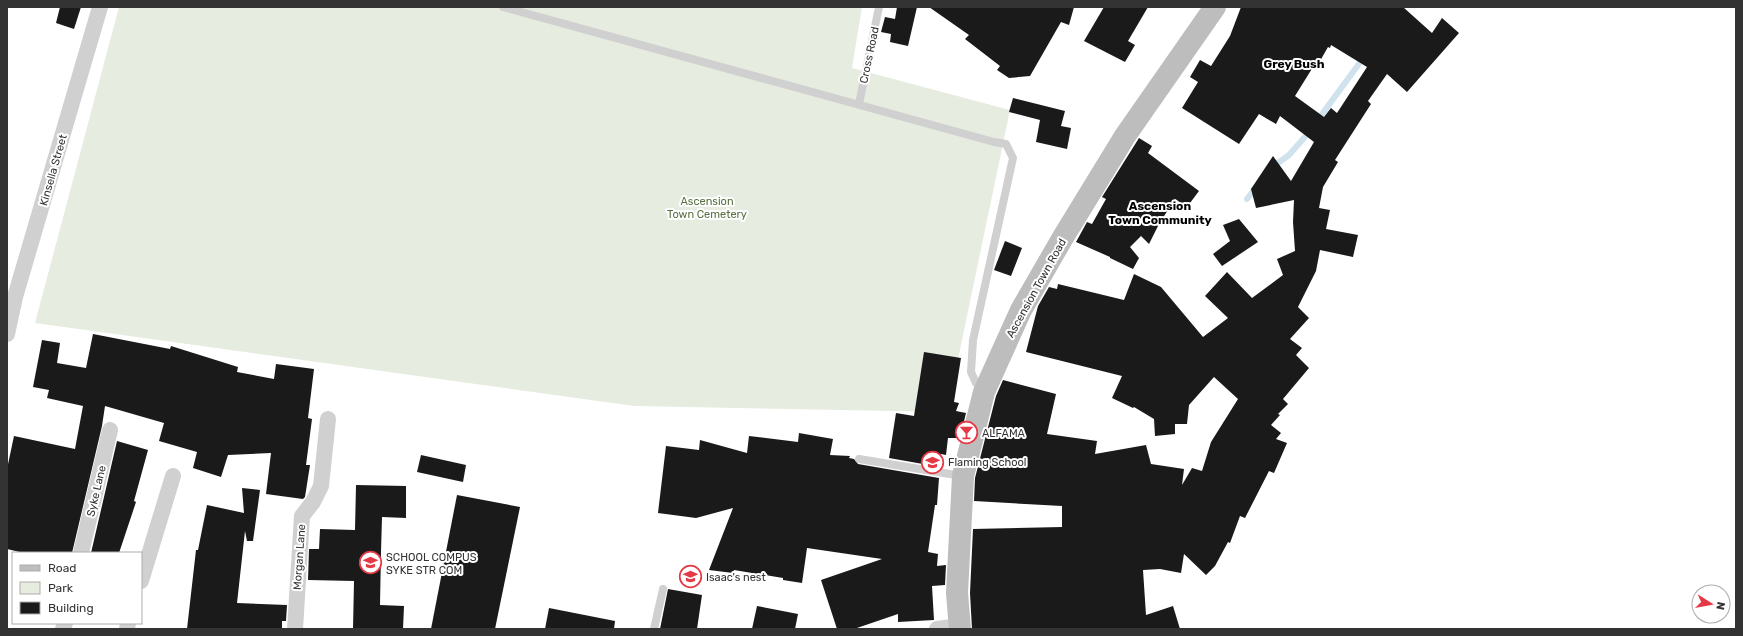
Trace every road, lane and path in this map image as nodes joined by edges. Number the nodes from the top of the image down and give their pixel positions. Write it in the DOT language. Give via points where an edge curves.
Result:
graph roads {
  1 [pos="100,7"];
  2 [pos="503,7"];
  3 [pos="879,7"];
  4 [pos="1215,7"];
  5 [pos="859,104"];
  6 [pos="11,297"];
  7 [pos="7,334"];
  8 [pos="984,392"];
  9 [pos="328,419"];
  10 [pos="110,430"];
  11 [pos="858,459"];
  12 [pos="173,476"];
  13 [pos="963,476"];
  14 [pos="81,552"];
  15 [pos="142,578"];
  16 [pos="663,589"];
  17 [pos="960,628"];
  18 [pos="295,629"];
  19 [pos="654,629"];
  20 [pos="937,629"];
  1 -- 6 [label="street, Kinsella Street"];
  2 -- 5 [label="lane"];
  3 -- 5 [label="lane, Cross Road"];
  4 -- 8 [label="main road, Ascension Town Road" via="1125,136 1062,239 1021,310"];
  5 -- 8 [label="lane" via="1006,144 1013,158 973,340 971,372"];
  6 -- 7 [label="street, Kinsella Street"];
  8 -- 13 [label="main road, Ascension Town Road"];
  9 -- 18 [label="street, Morgan Lane" via="321,486 302,516"];
  10 -- 14 [label="street, Syke Lane"];
  11 -- 13 [label="lane"];
  12 -- 15 [label="street"];
  13 -- 17 [label="main road, Ascension Town Road" via="957,593"];
  16 -- 19 [label="lane"];
  17 -- 20 [label="street"];
}
